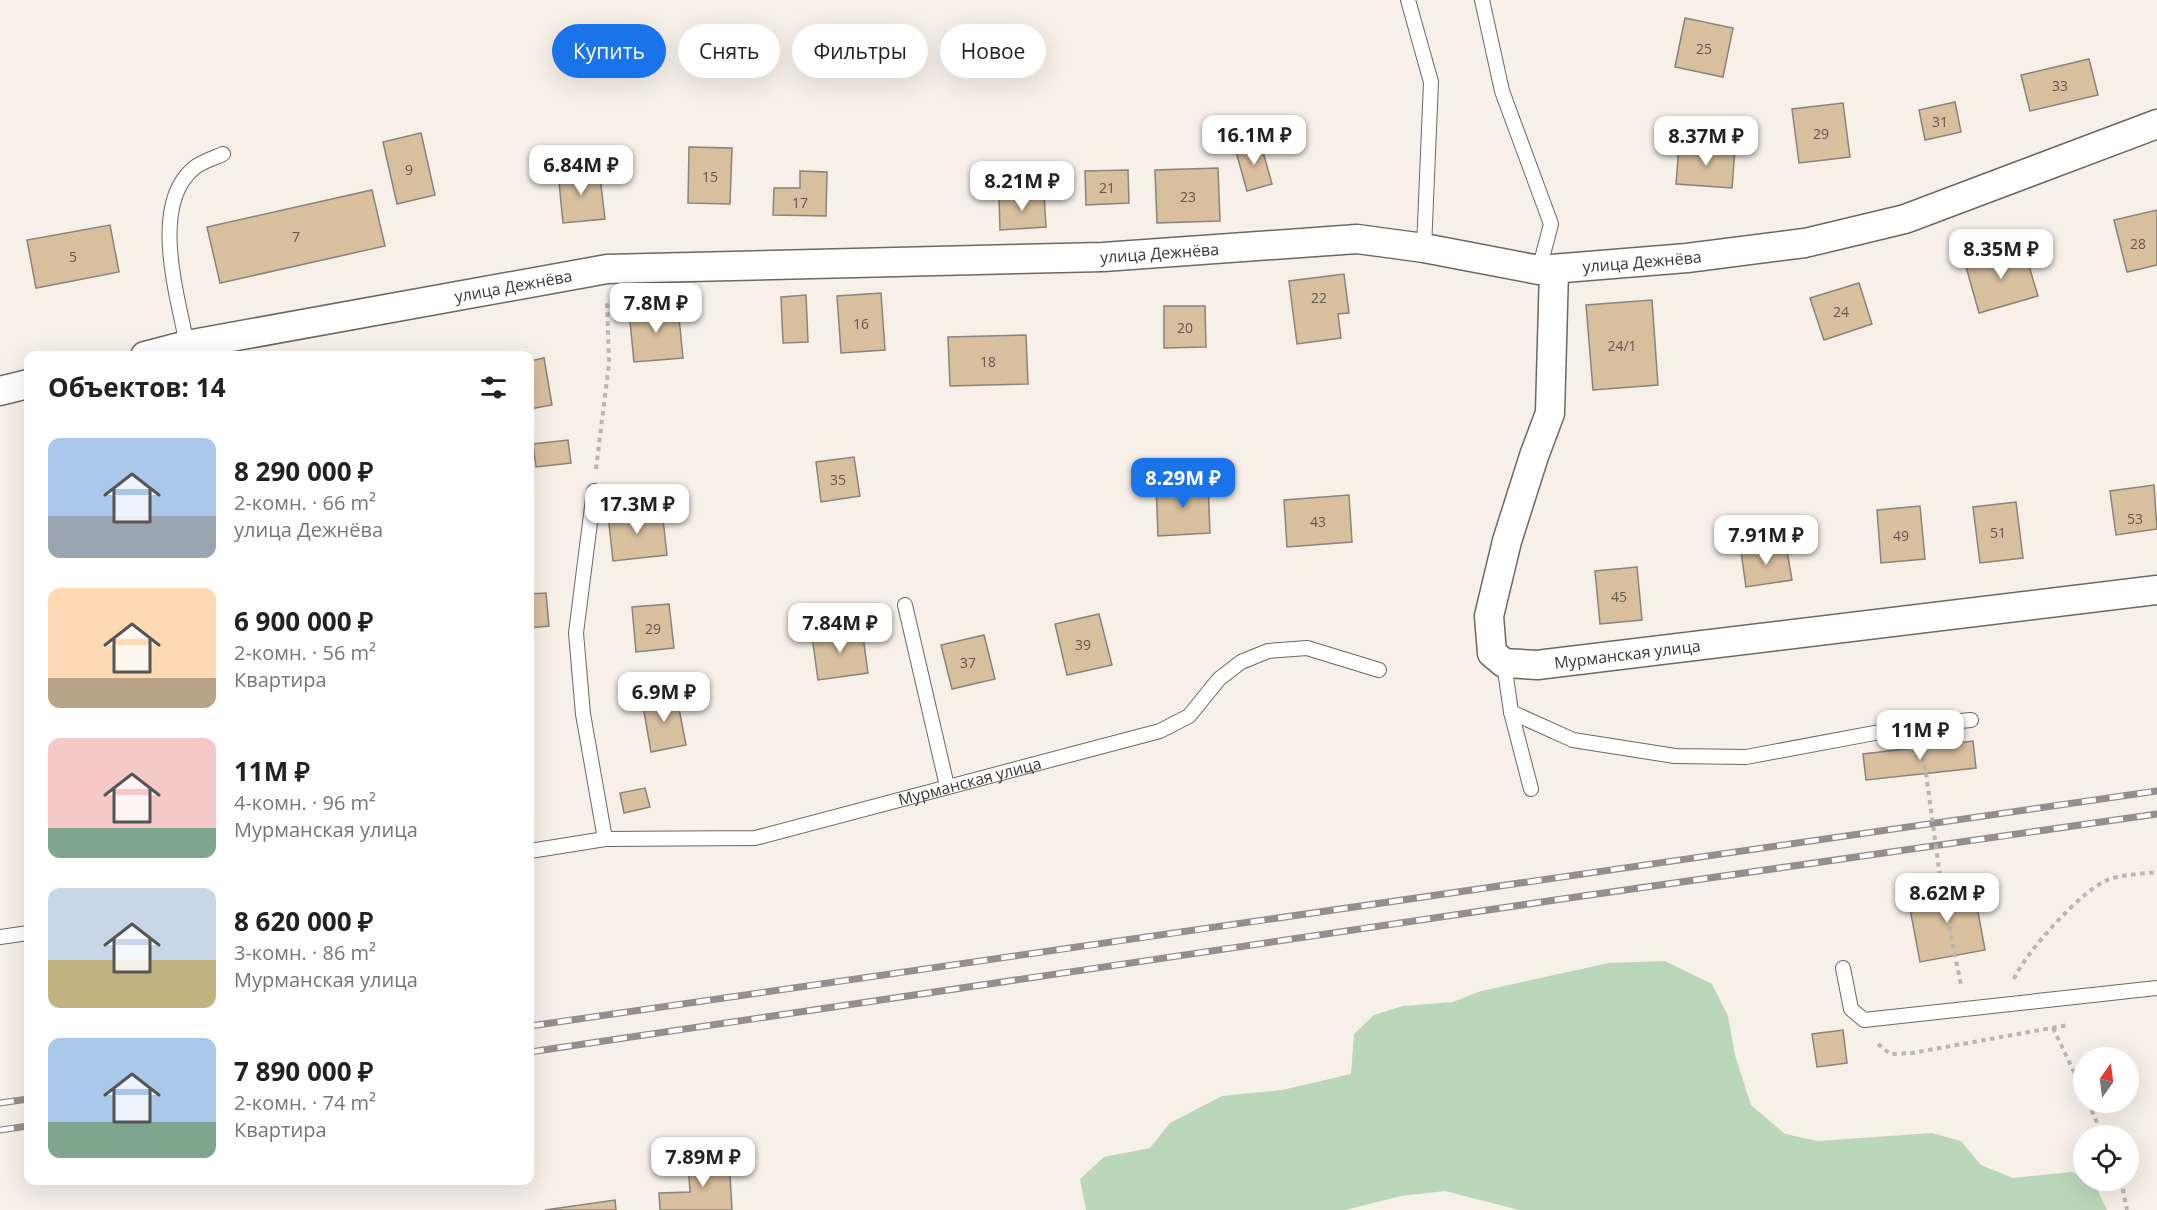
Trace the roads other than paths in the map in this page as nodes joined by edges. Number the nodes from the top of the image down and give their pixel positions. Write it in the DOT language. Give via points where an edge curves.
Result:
graph roads {
  1 [pos="1408,0"];
  2 [pos="1482,0"];
  3 [pos="2157,124"];
  4 [pos="223,154"];
  5 [pos="1424,248"];
  6 [pos="1546,270"];
  7 [pos="187,345"];
  8 [pos="164,351"];
  9 [pos="24,385"];
  10 [pos="0,391"];
  11 [pos="594,491"];
  12 [pos="2157,590"];
  13 [pos="905,605"];
  14 [pos="1504,663"];
  15 [pos="1379,670"];
  16 [pos="1511,712"];
  17 [pos="1971,720"];
  18 [pos="947,786"];
  19 [pos="1531,789"];
  20 [pos="605,839"];
  21 [pos="534,850"];
  22 [pos="24,934"];
  23 [pos="0,937"];
  24 [pos="1842,968"];
  25 [pos="2157,988"];
  1 -- 5 [label="lane" via="1431,82"];
  2 -- 6 [label="lane" via="1503,91 1551,224"];
  3 -- 6 [label="street, улица Дежнёва" via="1894,222 1805,243"];
  4 -- 7 [label="lane" via="194,168 173,198 168,242"];
  5 -- 6 [label="street, улица Дежнёва"];
  5 -- 7 [label="street, улица Дежнёва" via="1357,239 1103,257 607,269"];
  6 -- 14 [label="street" via="1550,413 1507,541 1489,616 1492,653"];
  7 -- 8 [label="street, улица Дежнёва"];
  9 -- 10 [label="street"];
  11 -- 20 [label="lane" via="576,633 583,714"];
  12 -- 14 [label="street, Мурманская улица" via="1537,665"];
  13 -- 18 [label="lane"];
  14 -- 16 [label="lane"];
  15 -- 18 [label="lane, Мурманская улица" via="1307,648 1268,651 1241,662 1219,679 1189,716 1160,731"];
  16 -- 17 [label="lane" via="1573,740 1675,756 1746,757 1917,724"];
  16 -- 19 [label="lane"];
  18 -- 20 [label="lane, Мурманская улица" via="755,838"];
  20 -- 21 [label="lane, Мурманская улица"];
  22 -- 23 [label="lane"];
  24 -- 25 [label="lane" via="1851,1009 1864,1020"];
}
